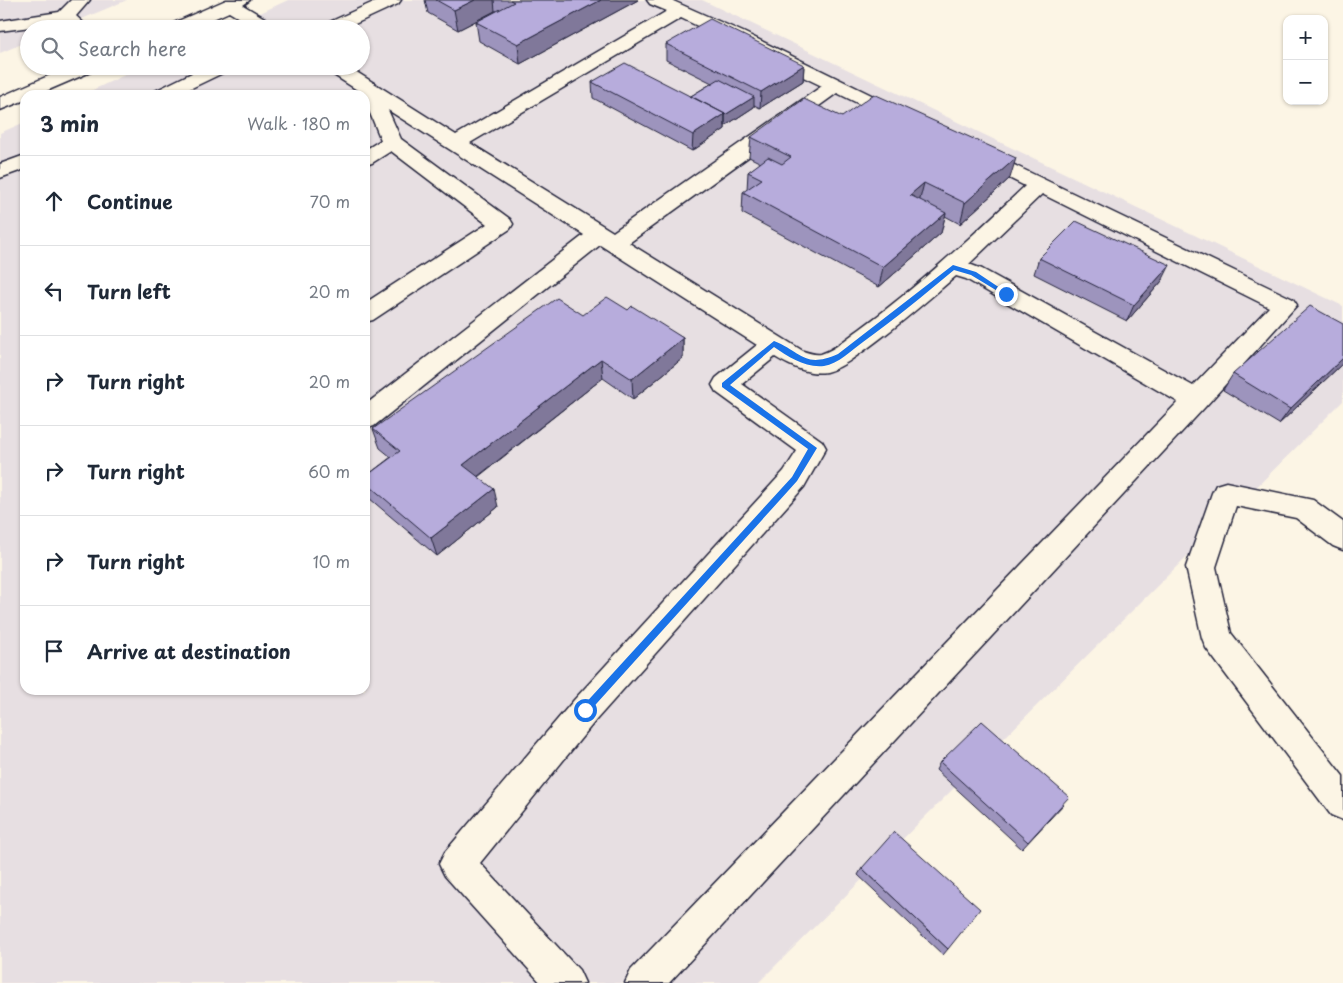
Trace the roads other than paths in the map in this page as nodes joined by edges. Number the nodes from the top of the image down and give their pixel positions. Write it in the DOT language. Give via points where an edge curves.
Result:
graph roads {
  1 [pos="81,0"];
  2 [pos="656,0"];
  3 [pos="236,2"];
  4 [pos="399,2"];
  5 [pos="680,10"];
  6 [pos="65,17"];
  7 [pos="43,20"];
  8 [pos="69,20"];
  9 [pos="195,20"];
  10 [pos="259,20"];
  11 [pos="352,20"];
  12 [pos="368,20"];
  13 [pos="20,23"];
  14 [pos="0,26"];
  15 [pos="67,75"];
  16 [pos="203,75"];
  17 [pos="346,75"];
  18 [pos="836,85"];
  19 [pos="32,90"];
  20 [pos="172,90"];
  21 [pos="370,90"];
  22 [pos="20,95"];
  23 [pos="0,104"];
  24 [pos="924,128"];
  25 [pos="392,142"];
  26 [pos="455,144"];
  27 [pos="960,146"];
  28 [pos="370,156"];
  29 [pos="20,162"];
  30 [pos="0,172"];
  31 [pos="1039,185"];
  32 [pos="605,240"];
  33 [pos="953,267"];
  34 [pos="370,311"];
  35 [pos="774,344"];
  36 [pos="1196,400"];
  37 [pos="370,415"];
  38 [pos="1343,538"];
  39 [pos="1343,802"];
  40 [pos="566,983"];
  41 [pos="644,983"];
  1 -- 6 [label="street"];
  2 -- 5 [label="street"];
  3 -- 9 [label="street"];
  3 -- 10 [label="street"];
  4 -- 11 [label="street"];
  4 -- 12 [label="street"];
  5 -- 18 [label="street"];
  5 -- 26 [label="street"];
  6 -- 7 [label="street"];
  6 -- 8 [label="street"];
  13 -- 14 [label="street"];
  15 -- 19 [label="street"];
  16 -- 20 [label="street"];
  17 -- 21 [label="street"];
  18 -- 24 [label="street"];
  18 -- 32 [label="street"];
  21 -- 25 [label="street"];
  21 -- 26 [label="street"];
  22 -- 23 [label="street"];
  25 -- 28 [label="street"];
  25 -- 34 [label="street" via="502,224"];
  26 -- 32 [label="street"];
  27 -- 31 [label="street"];
  29 -- 30 [label="street"];
  31 -- 33 [label="street"];
  31 -- 36 [label="street" via="1294,310"];
  32 -- 35 [label="street"];
  32 -- 37 [label="street"];
  33 -- 35 [label="street" via="886,322 824,363 810,363"];
  33 -- 36 [label="street" via="974,274"];
  35 -- 40 [label="street" via="725,385 813,448 794,479 585,710 457,864"];
  36 -- 41 [label="street"];
  38 -- 39 [label="street" via="1303,508 1226,493 1201,567 1217,638"];
}
